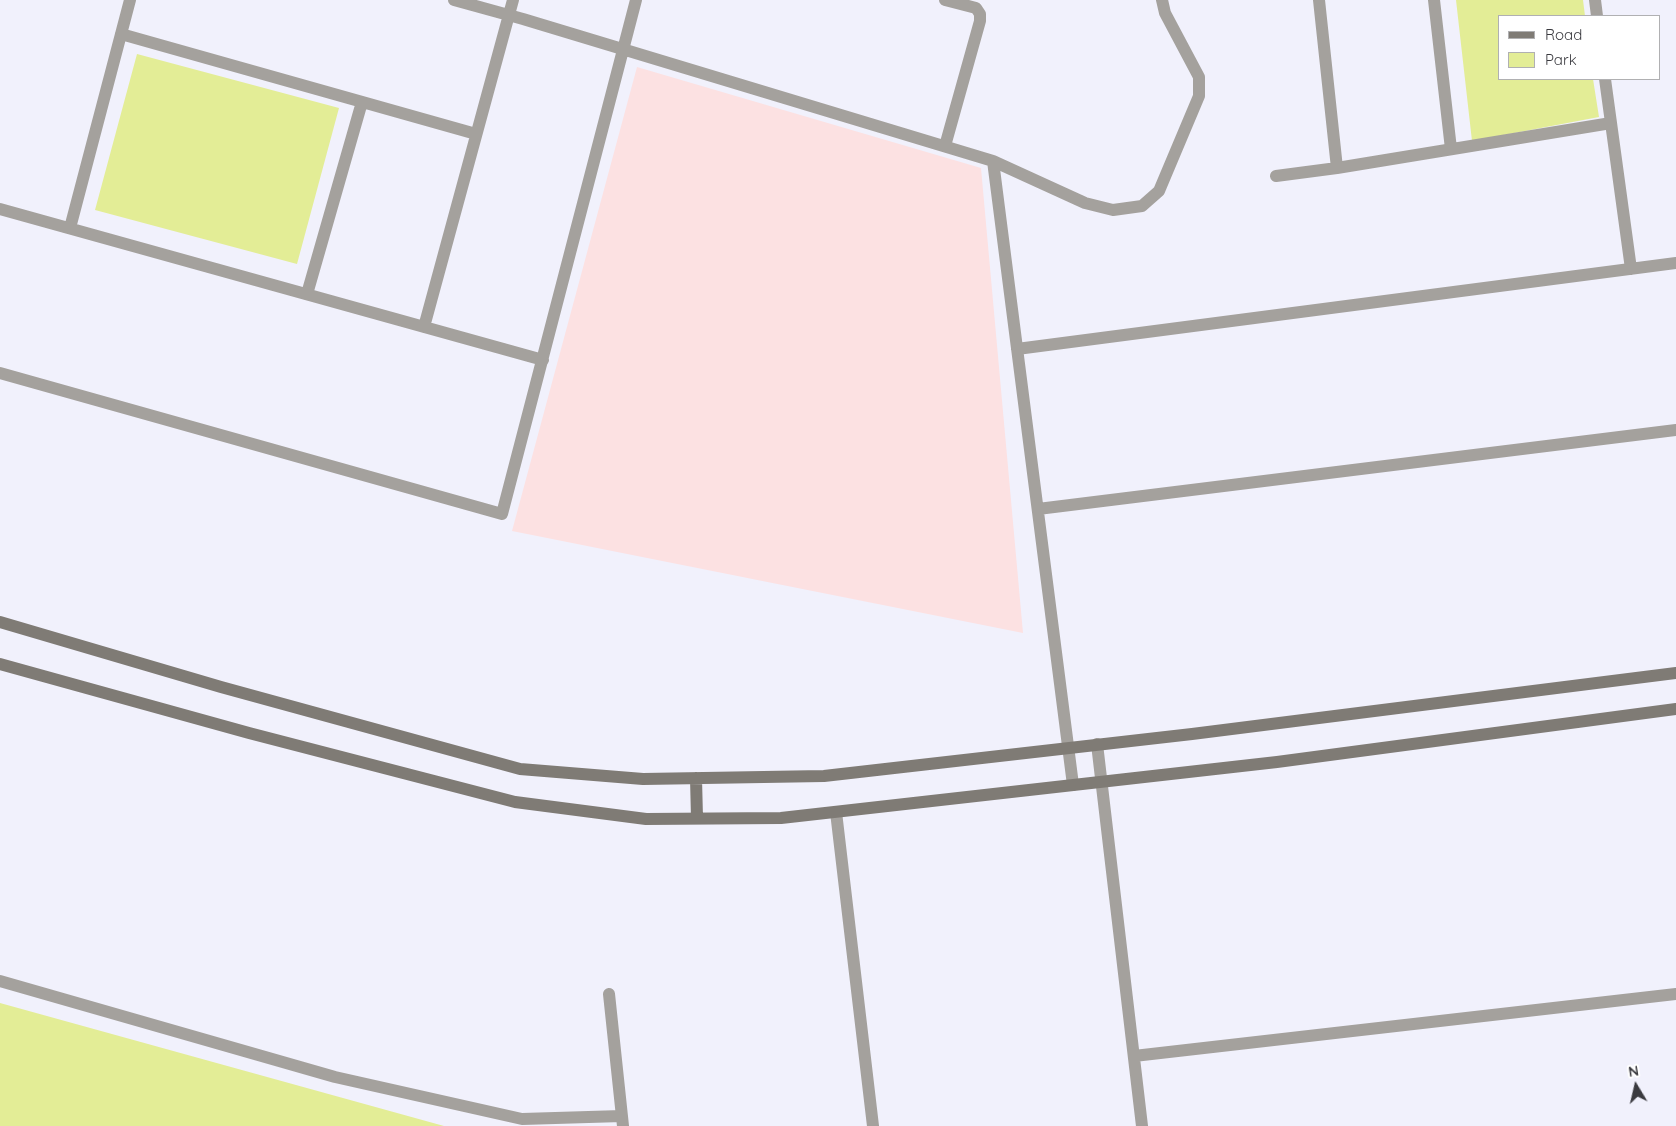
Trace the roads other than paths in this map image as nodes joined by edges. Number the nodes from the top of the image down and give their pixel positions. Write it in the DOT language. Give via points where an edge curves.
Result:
graph roads {
  1 [pos="130,0"];
  2 [pos="454,0"];
  3 [pos="513,0"];
  4 [pos="636,0"];
  5 [pos="945,0"];
  6 [pos="1162,0"];
  7 [pos="1319,0"];
  8 [pos="1434,0"];
  9 [pos="1595,0"];
  10 [pos="508,15"];
  11 [pos="1597,15"];
  12 [pos="121,34"];
  13 [pos="623,49"];
  14 [pos="1605,80"];
  15 [pos="362,102"];
  16 [pos="1611,123"];
  17 [pos="476,134"];
  18 [pos="945,146"];
  19 [pos="1451,149"];
  20 [pos="993,161"];
  21 [pos="1337,168"];
  22 [pos="1276,176"];
  23 [pos="0,209"];
  24 [pos="70,228"];
  25 [pos="1676,263"];
  26 [pos="1631,269"];
  27 [pos="306,294"];
  28 [pos="424,327"];
  29 [pos="1017,349"];
  30 [pos="543,360"];
  31 [pos="0,373"];
  32 [pos="1676,430"];
  33 [pos="1038,508"];
  34 [pos="0,622"];
  35 [pos="0,664"];
  36 [pos="1676,673"];
  37 [pos="1676,709"];
  38 [pos="1098,744"];
  39 [pos="1068,748"];
  40 [pos="696,778"];
  41 [pos="1103,782"];
  42 [pos="1073,785"];
  43 [pos="836,812"];
  44 [pos="697,818"];
  45 [pos="0,981"];
  46 [pos="609,994"];
  47 [pos="1676,994"];
  48 [pos="1134,1056"];
  49 [pos="622,1121"];
  50 [pos="874,1126"];
  51 [pos="1142,1126"];
  1 -- 12 [label="street"];
  2 -- 10 [label="street"];
  3 -- 10 [label="street"];
  4 -- 13 [label="street"];
  5 -- 18 [label="street" via="976,8 980,21"];
  6 -- 20 [label="street" via="1198,77 1199,96 1158,192 1142,206 1113,210 1084,203"];
  7 -- 21 [label="street"];
  8 -- 19 [label="street"];
  9 -- 11 [label="street"];
  10 -- 13 [label="street"];
  10 -- 17 [label="street"];
  12 -- 15 [label="street"];
  12 -- 24 [label="street"];
  13 -- 18 [label="street"];
  13 -- 30 [label="street"];
  14 -- 16 [label="street"];
  15 -- 17 [label="street"];
  15 -- 27 [label="street"];
  16 -- 19 [label="street"];
  16 -- 26 [label="street"];
  17 -- 28 [label="street"];
  18 -- 20 [label="street"];
  19 -- 21 [label="street"];
  20 -- 29 [label="street"];
  21 -- 22 [label="street"];
  23 -- 24 [label="street"];
  24 -- 27 [label="street"];
  25 -- 26 [label="street"];
  26 -- 29 [label="street"];
  27 -- 28 [label="street"];
  28 -- 30 [label="street"];
  29 -- 33 [label="street"];
  30 -- 31 [label="street" via="502,514"];
  32 -- 33 [label="street"];
  33 -- 39 [label="street"];
  34 -- 40 [label="street" via="520,769 643,778"];
  35 -- 44 [label="street" via="515,802 646,819"];
  36 -- 38 [label="street"];
  37 -- 41 [label="street"];
  38 -- 39 [label="street"];
  38 -- 41 [label="street"];
  39 -- 40 [label="street" via="824,776"];
  39 -- 42 [label="street"];
  40 -- 44 [label="street"];
  41 -- 42 [label="street"];
  41 -- 48 [label="street"];
  42 -- 43 [label="street"];
  43 -- 44 [label="street" via="781,818"];
  43 -- 50 [label="street"];
  45 -- 49 [label="street" via="335,1077 522,1119"];
  46 -- 49 [label="street"];
  47 -- 48 [label="street"];
  48 -- 51 [label="street"];
}
